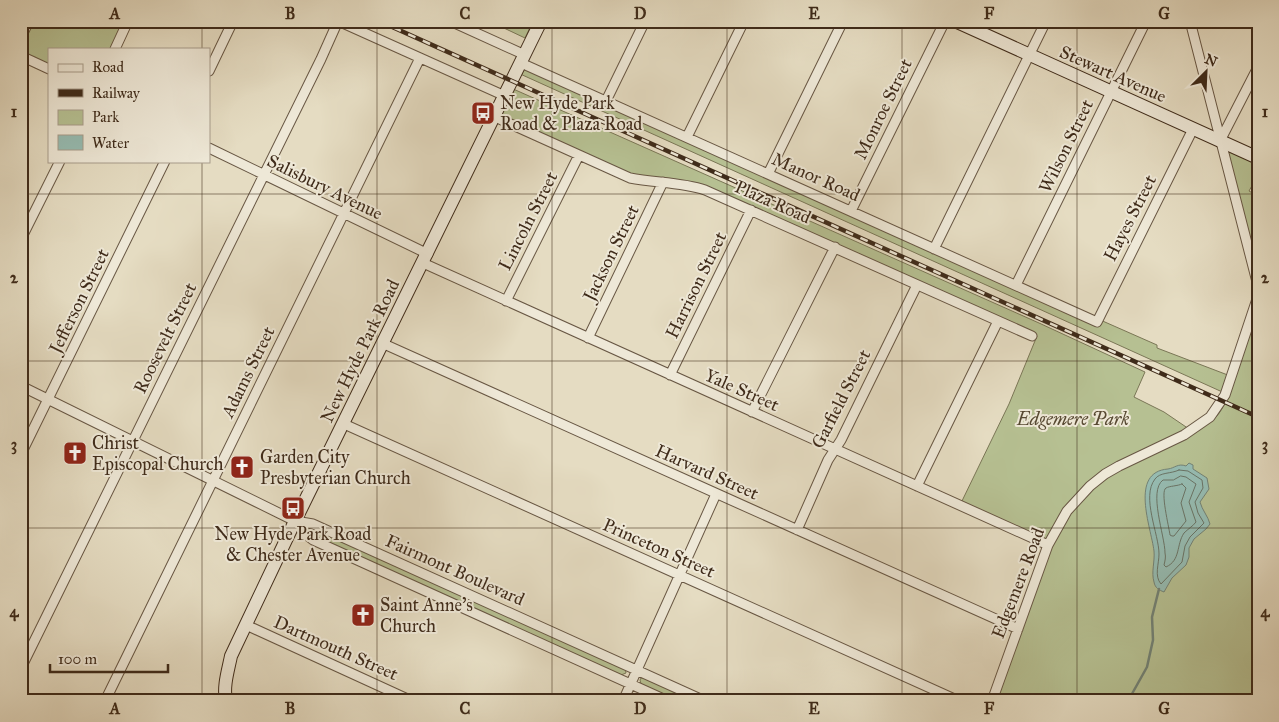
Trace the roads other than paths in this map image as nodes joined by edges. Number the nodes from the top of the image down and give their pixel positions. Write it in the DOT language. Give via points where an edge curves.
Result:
graph roads {
  1 [pos="29,21"];
  2 [pos="128,21"];
  3 [pos="233,21"];
  4 [pos="338,21"];
  5 [pos="450,21"];
  6 [pos="541,21"];
  7 [pos="645,21"];
  8 [pos="744,21"];
  9 [pos="844,21"];
  10 [pos="945,21"];
  11 [pos="955,21"];
  12 [pos="1046,21"];
  13 [pos="1146,21"];
  14 [pos="1190,21"];
  15 [pos="21,37"];
  16 [pos="115,48"];
  17 [pos="1030,55"];
  18 [pos="21,56"];
  19 [pos="420,58"];
  20 [pos="523,59"];
  21 [pos="1258,67"];
  22 [pos="210,69"];
  23 [pos="48,70"];
  24 [pos="1111,92"];
  25 [pos="505,96"];
  26 [pos="606,101"];
  27 [pos="495,117"];
  28 [pos="1193,129"];
  29 [pos="687,137"];
  30 [pos="1220,141"];
  31 [pos="210,148"];
  32 [pos="579,155"];
  33 [pos="1258,158"];
  34 [pos="60,162"];
  35 [pos="165,162"];
  36 [pos="768,174"];
  37 [pos="264,175"];
  38 [pos="664,182"];
  39 [pos="751,210"];
  40 [pos="851,211"];
  41 [pos="344,214"];
  42 [pos="21,240"];
  43 [pos="835,247"];
  44 [pos="934,249"];
  45 [pos="425,259"];
  46 [pos="917,285"];
  47 [pos="1016,285"];
  48 [pos="1258,286"];
  49 [pos="1258,296"];
  50 [pos="506,301"];
  51 [pos="998,321"];
  52 [pos="1096,322"];
  53 [pos="1032,336"];
  54 [pos="588,338"];
  55 [pos="384,344"];
  56 [pos="670,375"];
  57 [pos="21,386"];
  58 [pos="48,399"];
  59 [pos="752,412"];
  60 [pos="344,424"];
  61 [pos="133,441"];
  62 [pos="835,449"];
  63 [pos="21,454"];
  64 [pos="213,480"];
  65 [pos="917,486"];
  66 [pos="716,494"];
  67 [pos="295,521"];
  68 [pos="796,530"];
  69 [pos="1048,545"];
  70 [pos="680,575"];
  71 [pos="246,625"];
  72 [pos="1018,629"];
  73 [pos="21,668"];
  74 [pos="637,670"];
  75 [pos="631,684"];
  76 [pos="105,701"];
  77 [pos="226,701"];
  78 [pos="412,701"];
  79 [pos="624,701"];
  80 [pos="668,701"];
  81 [pos="705,701"];
  82 [pos="959,701"];
  83 [pos="992,701"];
  1 -- 15 [label="street"];
  2 -- 16 [label="street"];
  3 -- 22 [label="street"];
  4 -- 19 [label="street"];
  4 -- 37 [label="street, Roosevelt Street"];
  5 -- 20 [label="street, Manor Road"];
  6 -- 20 [label="main road, New Hyde Park Road"];
  7 -- 26 [label="street"];
  8 -- 29 [label="street"];
  9 -- 36 [label="street"];
  10 -- 40 [label="street, Monroe Street"];
  11 -- 17 [label="main road, Stewart Avenue"];
  12 -- 17 [label="street"];
  13 -- 24 [label="street, Wilson Street"];
  14 -- 30 [label="street"];
  17 -- 24 [label="main road, Stewart Avenue"];
  17 -- 44 [label="street"];
  18 -- 23 [label="street"];
  19 -- 25 [label="street"];
  19 -- 41 [label="street, Adams Street"];
  20 -- 25 [label="main road, New Hyde Park Road"];
  20 -- 26 [label="street, Manor Road"];
  21 -- 30 [label="street"];
  24 -- 28 [label="main road, Stewart Avenue"];
  24 -- 47 [label="street, Wilson Street"];
  25 -- 27 [label="main road, New Hyde Park Road"];
  26 -- 29 [label="street, Manor Road"];
  27 -- 32 [label="street, Plaza Road"];
  27 -- 45 [label="main road, New Hyde Park Road"];
  28 -- 30 [label="main road, Stewart Avenue"];
  28 -- 52 [label="street, Hayes Street"];
  29 -- 36 [label="street, Manor Road"];
  30 -- 33 [label="main road, Stewart Avenue"];
  30 -- 48 [label="street"];
  31 -- 37 [label="street, Salisbury Avenue"];
  32 -- 38 [label="street, Plaza Road" via="630,178"];
  32 -- 50 [label="street, Lincoln Street"];
  34 -- 42 [label="street"];
  35 -- 58 [label="street, Jefferson Street"];
  36 -- 40 [label="street, Manor Road"];
  37 -- 41 [label="street, Salisbury Avenue"];
  37 -- 61 [label="street, Roosevelt Street"];
  38 -- 39 [label="street, Plaza Road" via="696,187"];
  38 -- 54 [label="street, Jackson Street"];
  39 -- 43 [label="street, Plaza Road"];
  39 -- 56 [label="street, Harrison Street"];
  40 -- 44 [label="street, Manor Road"];
  41 -- 45 [label="street, Salisbury Avenue"];
  41 -- 64 [label="street, Adams Street"];
  43 -- 46 [label="street, Plaza Road"];
  43 -- 59 [label="street"];
  44 -- 47 [label="street, Manor Road"];
  45 -- 50 [label="street, Yale Street"];
  45 -- 55 [label="main road, New Hyde Park Road"];
  46 -- 51 [label="street, Plaza Road"];
  46 -- 62 [label="street, Garfield Street"];
  47 -- 52 [label="street, Manor Road"];
  49 -- 69 [label="street, Edgemere Road" via="1225,395 1210,417 1184,435 1119,466 1090,486 1067,511"];
  50 -- 54 [label="street, Yale Street"];
  51 -- 53 [label="street, Plaza Road"];
  51 -- 65 [label="street"];
  54 -- 56 [label="street, Yale Street"];
  55 -- 60 [label="main road, New Hyde Park Road"];
  55 -- 66 [label="street, Harvard Street"];
  56 -- 59 [label="street, Yale Street"];
  57 -- 58 [label="street"];
  58 -- 61 [label="street"];
  58 -- 63 [label="street, Jefferson Street"];
  59 -- 62 [label="street, Yale Street"];
  60 -- 67 [label="main road, New Hyde Park Road"];
  60 -- 70 [label="street, Princeton Street"];
  61 -- 64 [label="street"];
  61 -- 73 [label="street, Roosevelt Street"];
  62 -- 65 [label="street, Yale Street"];
  62 -- 68 [label="street, Garfield Street"];
  64 -- 67 [label="street"];
  64 -- 76 [label="street, Adams Street"];
  65 -- 69 [label="street, Yale Street"];
  66 -- 68 [label="street, Harvard Street"];
  66 -- 70 [label="street"];
  67 -- 71 [label="main road, New Hyde Park Road"];
  67 -- 74 [label="street, Fairmont Boulevard" via="313,524"];
  67 -- 75 [label="street, Fairmont Boulevard" via="313,540"];
  68 -- 72 [label="street, Harvard Street"];
  69 -- 72 [label="street, Edgemere Road"];
  70 -- 74 [label="street"];
  70 -- 82 [label="street, Princeton Street"];
  71 -- 77 [label="main road, New Hyde Park Road" via="231,656 224,693"];
  71 -- 78 [label="street, Dartmouth Street"];
  72 -- 83 [label="street, Edgemere Road"];
  74 -- 75 [label="street"];
  74 -- 81 [label="street, Fairmont Boulevard"];
  75 -- 79 [label="street"];
  75 -- 80 [label="street, Fairmont Boulevard"];
}
